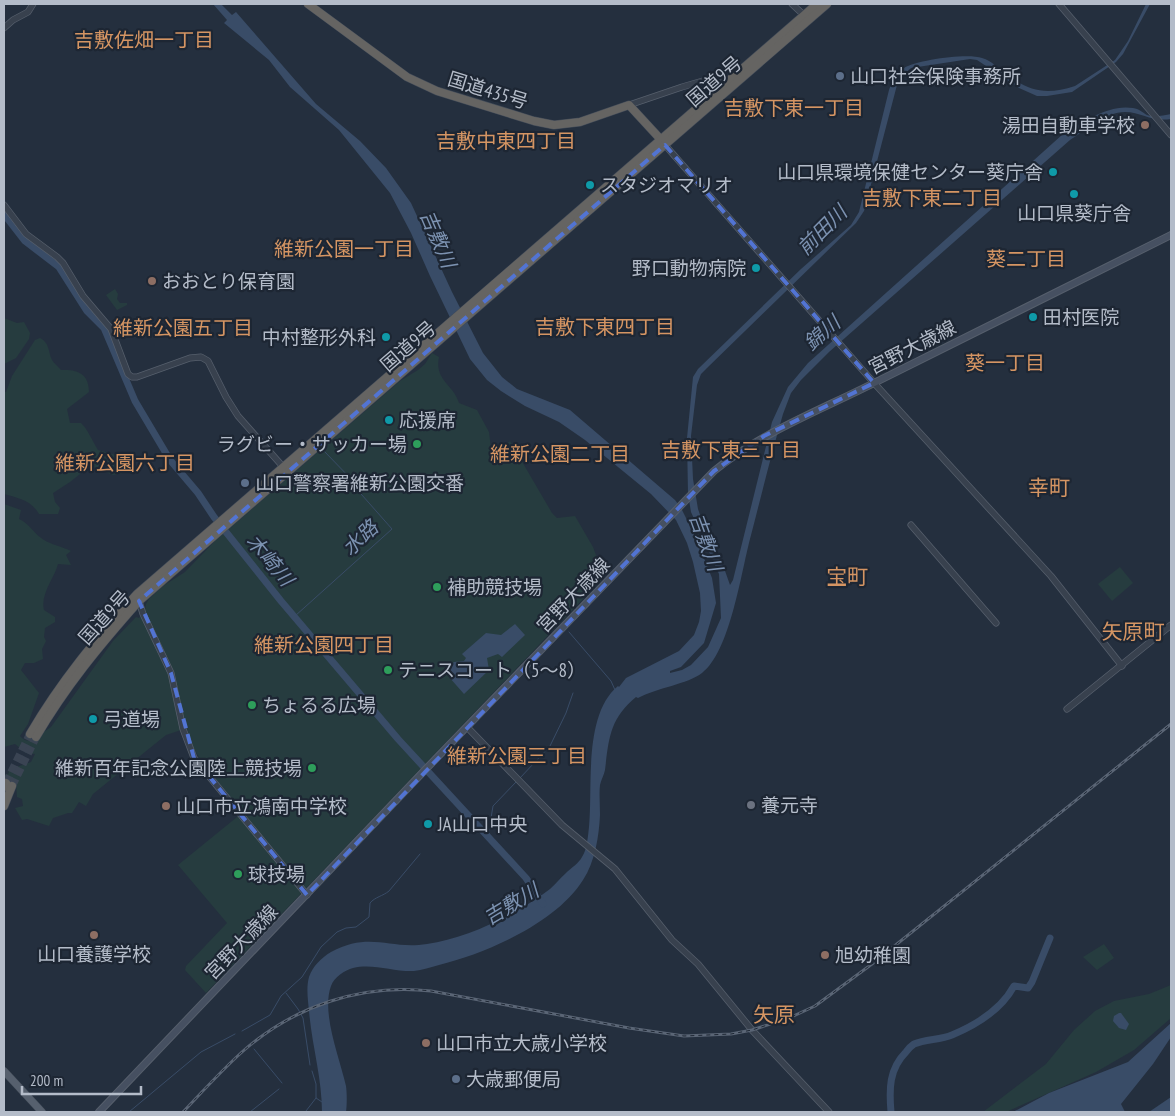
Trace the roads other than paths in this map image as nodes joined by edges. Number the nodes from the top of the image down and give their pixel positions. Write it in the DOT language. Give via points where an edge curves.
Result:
graph roads {
  1 [pos="33,4"];
  2 [pos="792,4"];
  3 [pos="817,4"];
  4 [pos="827,4"];
  5 [pos="1059,4"];
  6 [pos="312,5"];
  7 [pos="806,18"];
  8 [pos="4,28"];
  9 [pos="731,84"];
  10 [pos="629,105"];
  11 [pos="1171,135"];
  12 [pos="663,142"];
  13 [pos="4,205"];
  14 [pos="1171,235"];
  15 [pos="874,383"];
  16 [pos="285,469"];
  17 [pos="911,525"];
  18 [pos="221,526"];
  19 [pos="139,601"];
  20 [pos="996,623"];
  21 [pos="1171,625"];
  22 [pos="1122,666"];
  23 [pos="1067,708"];
  24 [pos="467,727"];
  25 [pos="7,785"];
  26 [pos="4,806"];
  27 [pos="307,895"];
  28 [pos="4,1071"];
  29 [pos="42,1112"];
  30 [pos="98,1112"];
  31 [pos="829,1112"];
  1 -- 8 [label="street" via="28,12"];
  2 -- 7 [label="street"];
  3 -- 7 [label="highway, 国道9号"];
  4 -- 7 [label="highway, 国道9号"];
  5 -- 11 [label="street"];
  6 -- 10 [label="highway, 国道435号" via="407,77 437,92 554,125 580,122"];
  7 -- 9 [label="highway, 国道9号"];
  9 -- 10 [label="street" via="713,78"];
  9 -- 12 [label="highway, 国道9号"];
  10 -- 12 [label="highway"];
  12 -- 15 [label="street"];
  12 -- 16 [label="highway, 国道9号"];
  13 -- 16 [label="street" via="26,234 63,263 83,296 111,329 128,374 137,378 190,358 204,358 235,411"];
  14 -- 15 [label="main road, 宮野大歳線"];
  15 -- 22 [label="street" via="1051,576"];
  15 -- 24 [label="main road, 宮野大歳線" via="766,435 726,461"];
  16 -- 18 [label="highway, 国道9号"];
  17 -- 20 [label="street"];
  18 -- 19 [label="highway, 国道9号"];
  18 -- 19 [label="highway, 国道9号" via="137,594 95,640 73,668 33,736 93,652"];
  19 -- 27 [label="street" via="171,672 183,730 194,758"];
  21 -- 22 [label="street"];
  22 -- 23 [label="street"];
  24 -- 27 [label="main road, 宮野大歳線"];
  24 -- 31 [label="street" via="548,812 621,876 672,940 702,969 752,1030"];
  25 -- 26 [label="highway"];
  27 -- 30 [label="main road, 宮野大歳線"];
  28 -- 29 [label="main road"];
}
